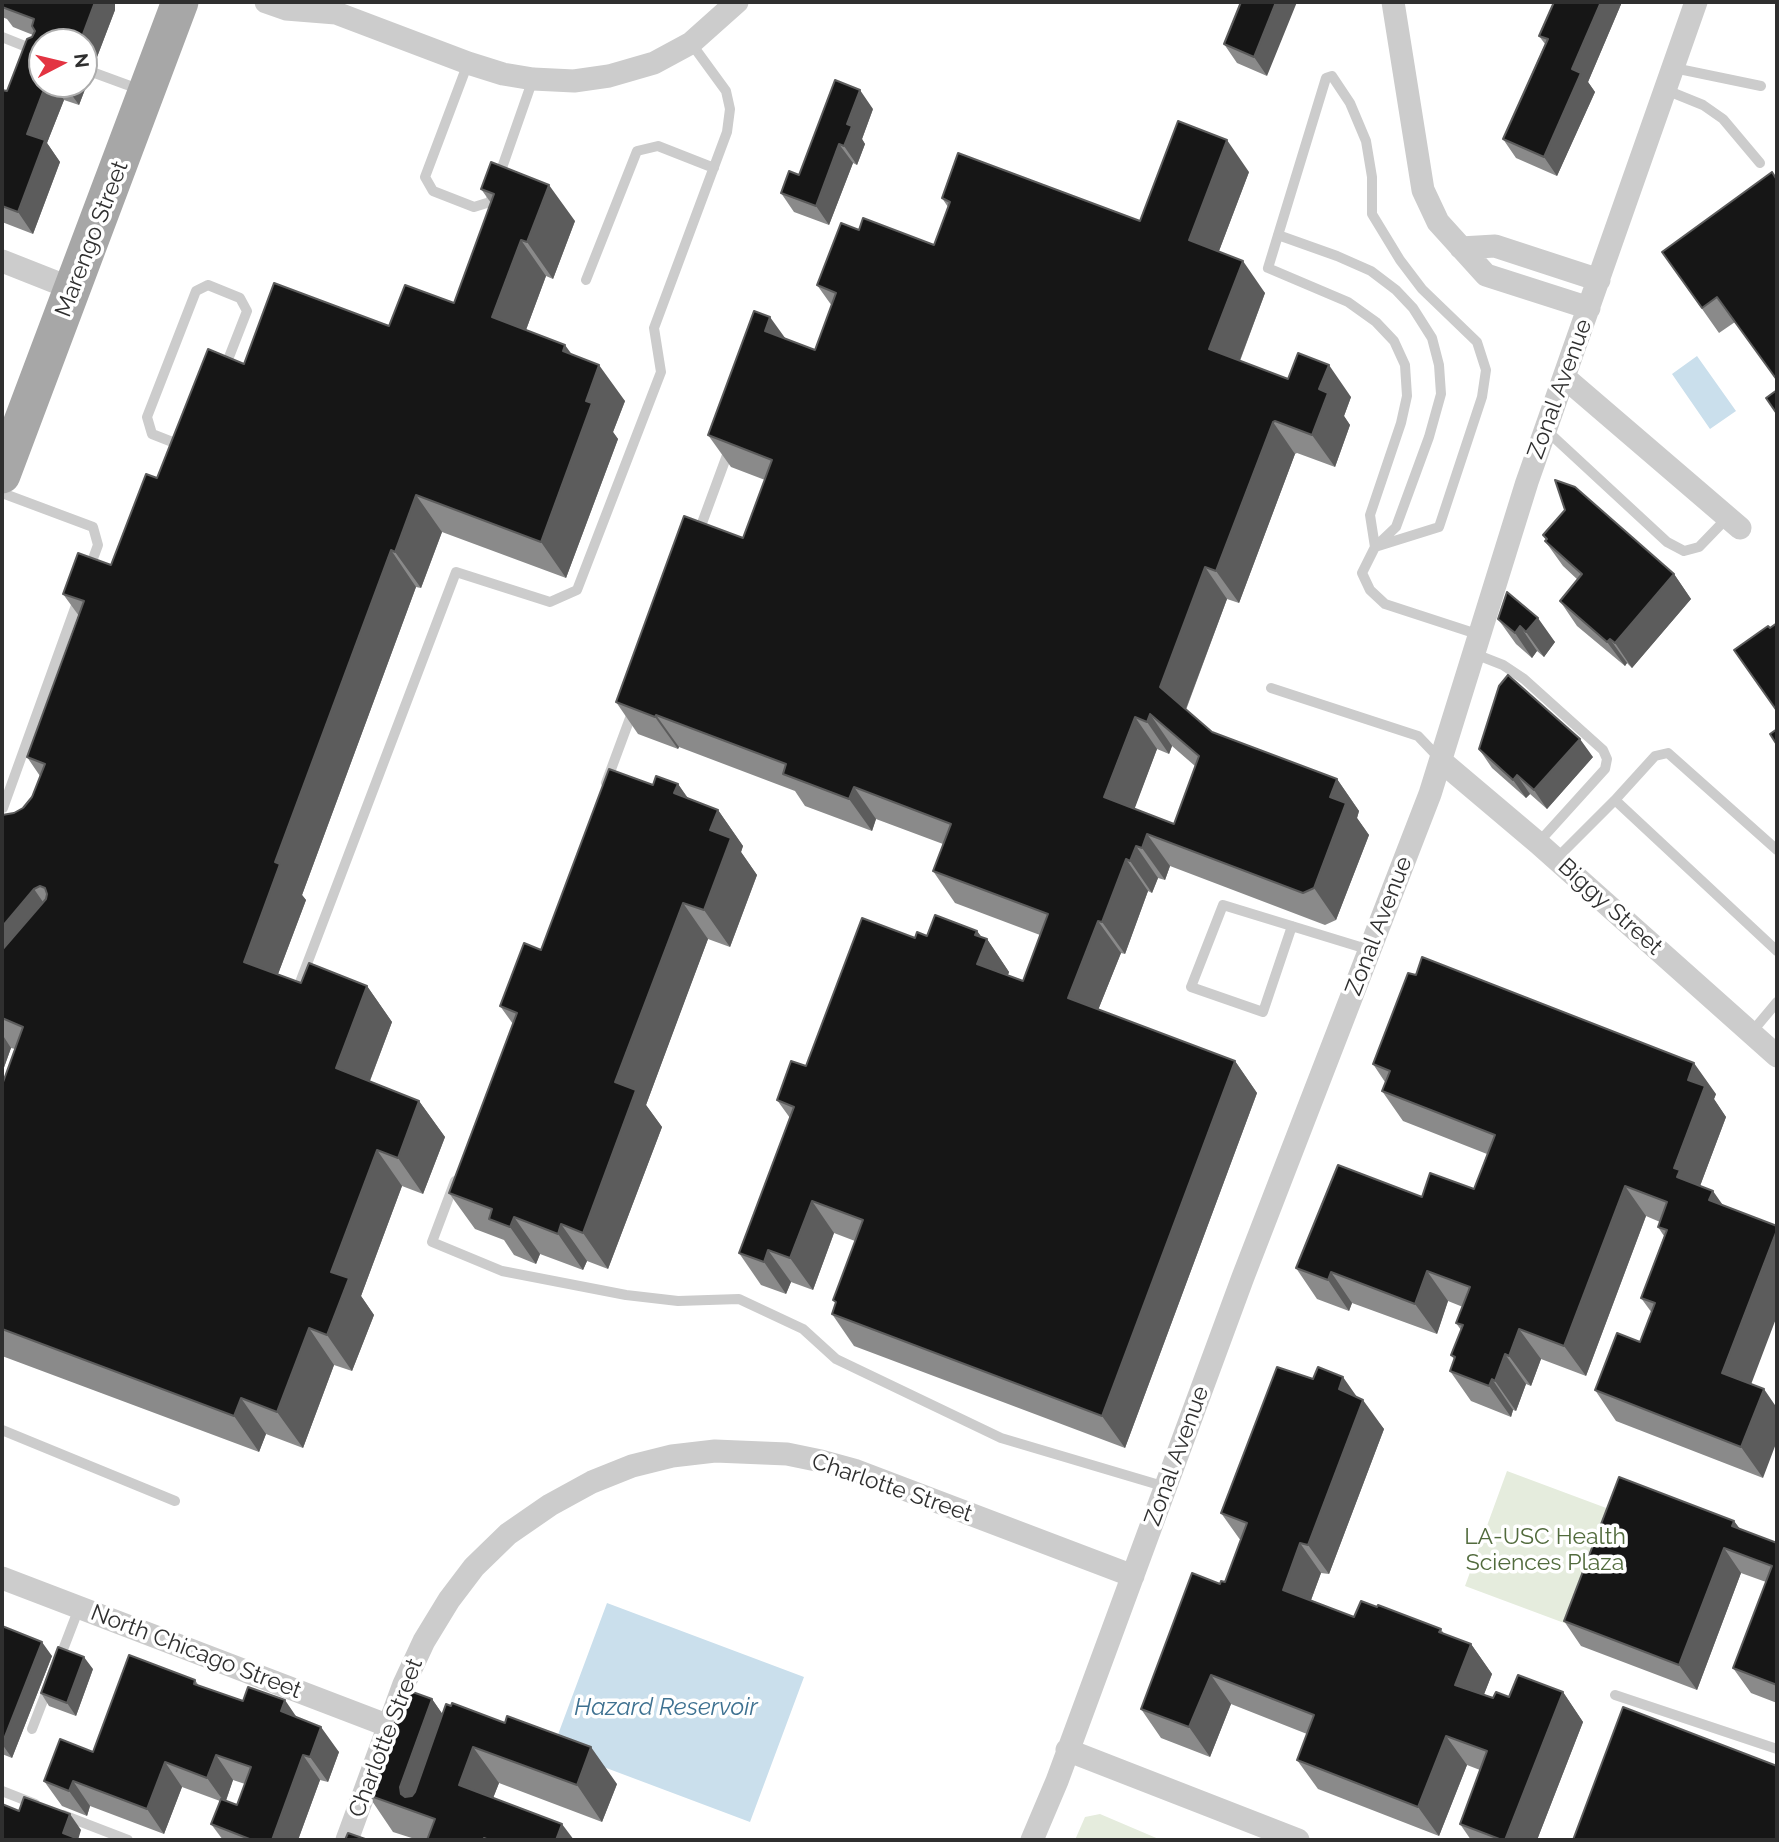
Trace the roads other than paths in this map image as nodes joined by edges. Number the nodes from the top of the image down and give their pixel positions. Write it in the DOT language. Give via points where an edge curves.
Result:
graph roads {
  1 [pos="180,2"];
  2 [pos="266,2"];
  3 [pos="737,2"];
  4 [pos="1393,2"];
  5 [pos="1696,2"];
  6 [pos="331,7"];
  7 [pos="2,37"];
  8 [pos="691,43"];
  9 [pos="28,47"];
  10 [pos="468,63"];
  11 [pos="98,74"];
  12 [pos="533,79"];
  13 [pos="1670,79"];
  14 [pos="1761,86"];
  15 [pos="147,93"];
  16 [pos="1760,163"];
  17 [pos="714,168"];
  18 [pos="1278,235"];
  19 [pos="1461,248"];
  20 [pos="2,261"];
  21 [pos="586,280"];
  22 [pos="1599,280"];
  23 [pos="73,289"];
  24 [pos="1589,308"];
  25 [pos="182,329"];
  26 [pos="1564,377"];
  27 [pos="1546,430"];
  28 [pos="732,441"];
  29 [pos="2,475"];
  30 [pos="2,493"];
  31 [pos="1733,523"];
  32 [pos="694,545"];
  33 [pos="1375,547"];
  34 [pos="1478,644"];
  35 [pos="1271,688"];
  36 [pos="637,701"];
  37 [pos="1441,761"];
  38 [pos="603,791"];
  39 [pos="1615,800"];
  40 [pos="3,808"];
  41 [pos="1538,843"];
  42 [pos="1777,850"];
  43 [pos="1556,859"];
  44 [pos="1292,926"];
  45 [pos="1370,950"];
  46 [pos="1777,951"];
  47 [pos="299,985"];
  48 [pos="1777,1002"];
  49 [pos="1751,1032"];
  50 [pos="1777,1056"];
  51 [pos="461,1164"];
  52 [pos="2,1430"];
  53 [pos="1166,1487"];
  54 [pos="175,1501"];
  55 [pos="1133,1576"];
  56 [pos="2,1578"];
  57 [pos="79,1608"];
  58 [pos="57,1666"];
  59 [pos="51,1679"];
  60 [pos="1615,1695"];
  61 [pos="389,1726"];
  62 [pos="32,1730"];
  63 [pos="1777,1749"];
  64 [pos="1067,1750"];
  65 [pos="2,1791"];
  66 [pos="128,1840"];
  67 [pos="347,1840"];
  68 [pos="1032,1840"];
  69 [pos="1296,1840"];
  1 -- 15 [label="main road, Marengo Street"];
  2 -- 6 [label="street" via="286,9"];
  3 -- 8 [label="street"];
  4 -- 19 [label="street" via="1423,190 1438,222"];
  5 -- 13 [label="street, Zonal Avenue"];
  6 -- 10 [label="street"];
  7 -- 9 [label="lane"];
  8 -- 12 [label="street" via="653,63 609,76 574,81"];
  8 -- 17 [label="lane" via="726,91 730,109"];
  10 -- 12 [label="street"];
  10 -- 12 [label="lane" via="425,177 433,191 474,206 490,202"];
  11 -- 15 [label="lane"];
  13 -- 14 [label="lane"];
  13 -- 16 [label="lane" via="1723,119"];
  13 -- 22 [label="street, Zonal Avenue"];
  15 -- 23 [label="main road, Marengo Street"];
  17 -- 21 [label="lane" via="658,146 637,151"];
  17 -- 47 [label="lane" via="654,328 661,372 577,590 550,602 456,572"];
  18 -- 33 [label="lane" via="1268,268 1348,302 1394,341 1405,365 1407,396 1401,424 1370,515"];
  18 -- 33 [label="lane" via="1371,271 1413,308 1432,338 1441,394 1429,438 1396,527"];
  18 -- 33 [label="lane" via="1325,78 1332,75 1366,141 1372,214 1422,289 1477,342 1486,370 1482,397 1439,527"];
  19 -- 22 [label="street" via="1496,246"];
  19 -- 24 [label="street" via="1486,275"];
  20 -- 23 [label="street"];
  22 -- 24 [label="street, Zonal Avenue"];
  23 -- 29 [label="main road, Marengo Street"];
  24 -- 26 [label="street, Zonal Avenue"];
  25 -- 25 [label="lane" via="146,417 152,434 180,445 197,439 247,312 240,298 208,285 197,291"];
  26 -- 27 [label="street, Zonal Avenue"];
  26 -- 31 [label="street"];
  27 -- 31 [label="lane" via="1667,542 1684,551 1699,547"];
  27 -- 34 [label="street, Zonal Avenue"];
  28 -- 32 [label="lane"];
  30 -- 40 [label="lane" via="93,527 98,545"];
  33 -- 34 [label="lane" via="1362,573 1370,590 1385,604"];
  34 -- 37 [label="street, Zonal Avenue"];
  34 -- 41 [label="lane" via="1524,679 1603,750 1606,759 1605,769"];
  35 -- 37 [label="lane" via="1418,736"];
  36 -- 38 [label="lane"];
  37 -- 41 [label="street, Biggy Street"];
  37 -- 45 [label="street, Zonal Avenue"];
  39 -- 42 [label="lane" via="1655,756 1668,753"];
  39 -- 43 [label="lane"];
  39 -- 46 [label="lane"];
  41 -- 43 [label="street, Biggy Street"];
  43 -- 49 [label="street, Biggy Street"];
  44 -- 44 [label="lane" via="1223,905 1191,987 1262,1012"];
  44 -- 45 [label="lane"];
  45 -- 53 [label="street, Zonal Avenue"];
  48 -- 49 [label="lane"];
  49 -- 50 [label="street, Biggy Street"];
  51 -- 53 [label="lane" via="432,1242 502,1271 614,1293 678,1301 739,1299 803,1329 836,1359 1001,1438"];
  52 -- 54 [label="lane"];
  53 -- 55 [label="street, Zonal Avenue"];
  55 -- 61 [label="street, Charlotte Street" via="821,1461 754,1451 671,1456 592,1482 508,1534 449,1600 424,1641"];
  55 -- 64 [label="street, Zonal Avenue"];
  56 -- 57 [label="street, North Chicago Street"];
  57 -- 58 [label="lane"];
  57 -- 61 [label="street, North Chicago Street"];
  59 -- 62 [label="lane"];
  60 -- 63 [label="lane"];
  61 -- 67 [label="street, Charlotte Street"];
  64 -- 68 [label="street, Zonal Avenue"];
  64 -- 69 [label="street"];
  65 -- 66 [label="lane"];
}
